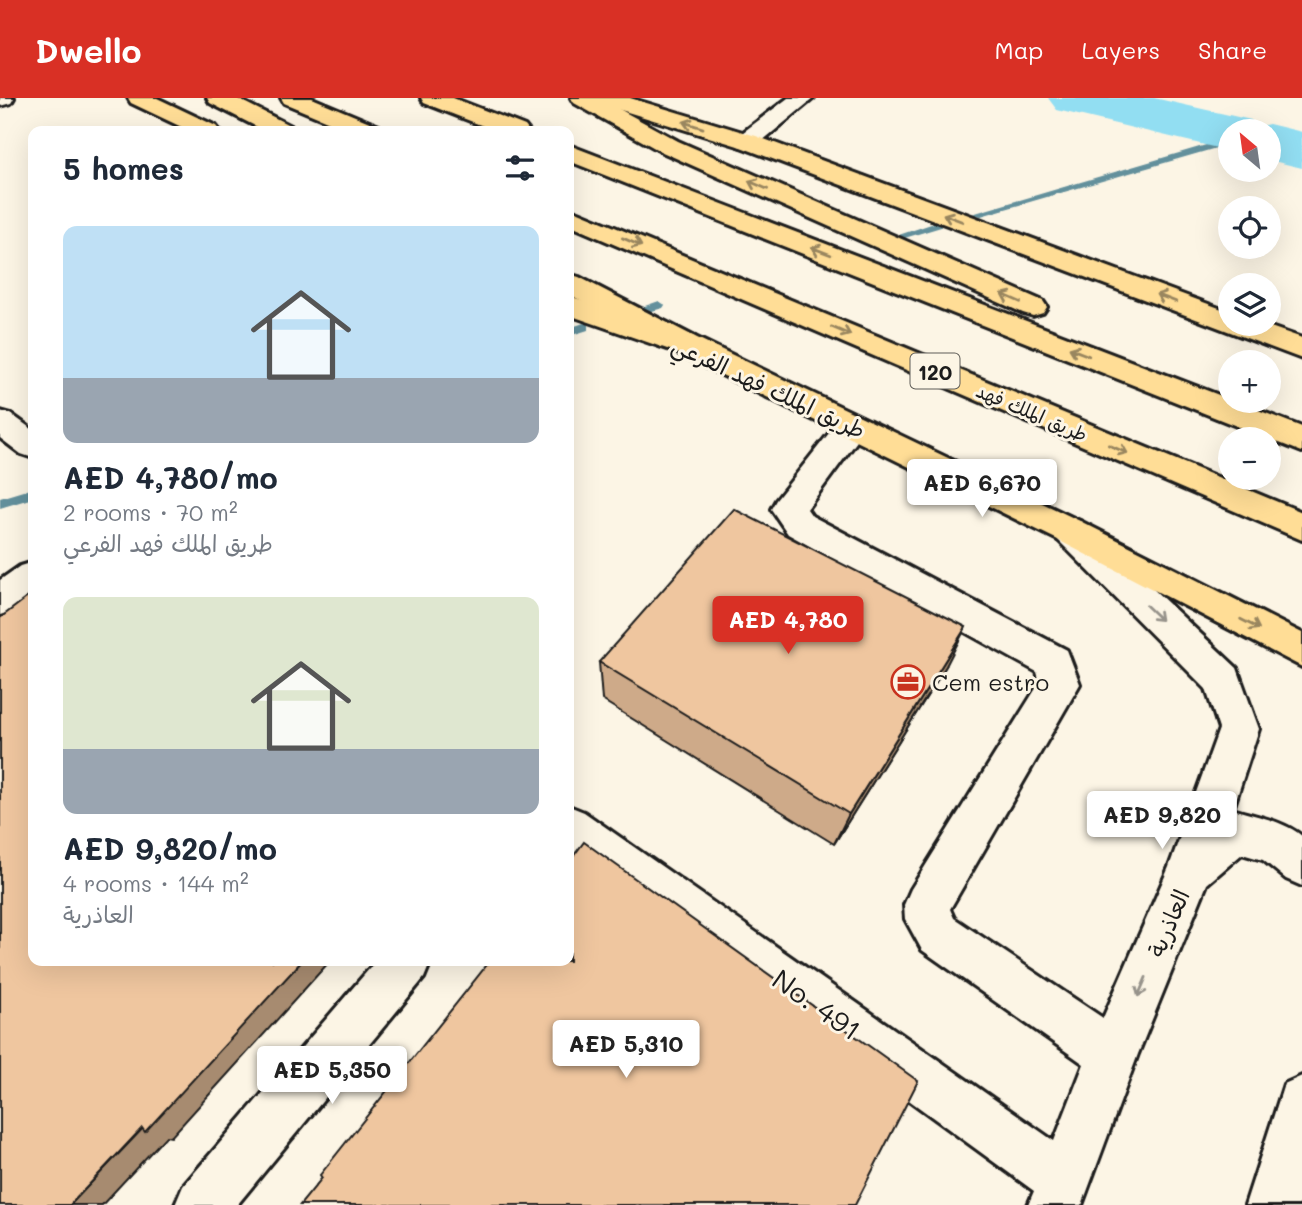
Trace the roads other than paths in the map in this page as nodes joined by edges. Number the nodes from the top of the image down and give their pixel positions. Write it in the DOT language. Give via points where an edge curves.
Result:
graph roads {
  1 [pos="139,98"];
  2 [pos="218,98"];
  3 [pos="292,98"];
  4 [pos="432,98"];
  5 [pos="582,98"];
  6 [pos="606,98"];
  7 [pos="803,98"];
  8 [pos="198,126"];
  9 [pos="273,126"];
  10 [pos="358,126"];
  11 [pos="504,126"];
  12 [pos="747,141"];
  13 [pos="574,154"];
  14 [pos="574,218"];
  15 [pos="574,286"];
  16 [pos="574,308"];
  17 [pos="1218,318"];
  18 [pos="1267,336"];
  19 [pos="684,344"];
  20 [pos="1302,349"];
  21 [pos="0,422"];
  22 [pos="852,426"];
  23 [pos="1297,438"];
  24 [pos="28,442"];
  25 [pos="1302,527"];
  26 [pos="1070,531"];
  27 [pos="28,580"];
  28 [pos="0,600"];
  29 [pos="1302,651"];
  30 [pos="574,831"];
  31 [pos="1302,864"];
  32 [pos="1191,869"];
  33 [pos="403,966"];
  34 [pos="1113,1054"];
  35 [pos="1302,1102"];
  36 [pos="1060,1193"];
  37 [pos="202,1205"];
  38 [pos="1272,1205"];
  1 -- 8 [label="main road"];
  2 -- 9 [label="main road"];
  3 -- 10 [label="main road"];
  4 -- 11 [label="main road"];
  23 -- 5 [label="main road, one-way" via="1102,338 669,146"];
  12 -- 6 [label="main road, one-way"];
  7 -- 12 [label="street"];
  17 -- 12 [label="main road, one-way"];
  23 -- 13 [label="main road, one-way"];
  14 -- 25 [label="main road, طريق الملك فهد / 120, one-way"];
  15 -- 19 [label="main road"];
  16 -- 19 [label="main road, طريق الملك فهد الفرعي"];
  18 -- 20 [label="main road"];
  19 -- 22 [label="main road, طريق الملك فهد الفرعي"];
  21 -- 24 [label="street"];
  22 -- 26 [label="main road, طريق الملك فهد الفرعي"];
  22 -- 34 [label="street" via="788,509 792,516 800,525 1053,662 1060,684 927,905 928,919 938,934"];
  26 -- 29 [label="main road, طريق الملك فهد الفرعي, one-way"];
  26 -- 32 [label="street, العاذرية, one-way" via="1223,680 1239,729"];
  27 -- 28 [label="street"];
  30 -- 36 [label="street, No. 491"];
  31 -- 32 [label="street" via="1276,843 1236,831"];
  32 -- 34 [label="street, العاذرية, one-way"];
  33 -- 37 [label="street"];
  34 -- 36 [label="street, العاذرية"];
  35 -- 38 [label="street"];
}
